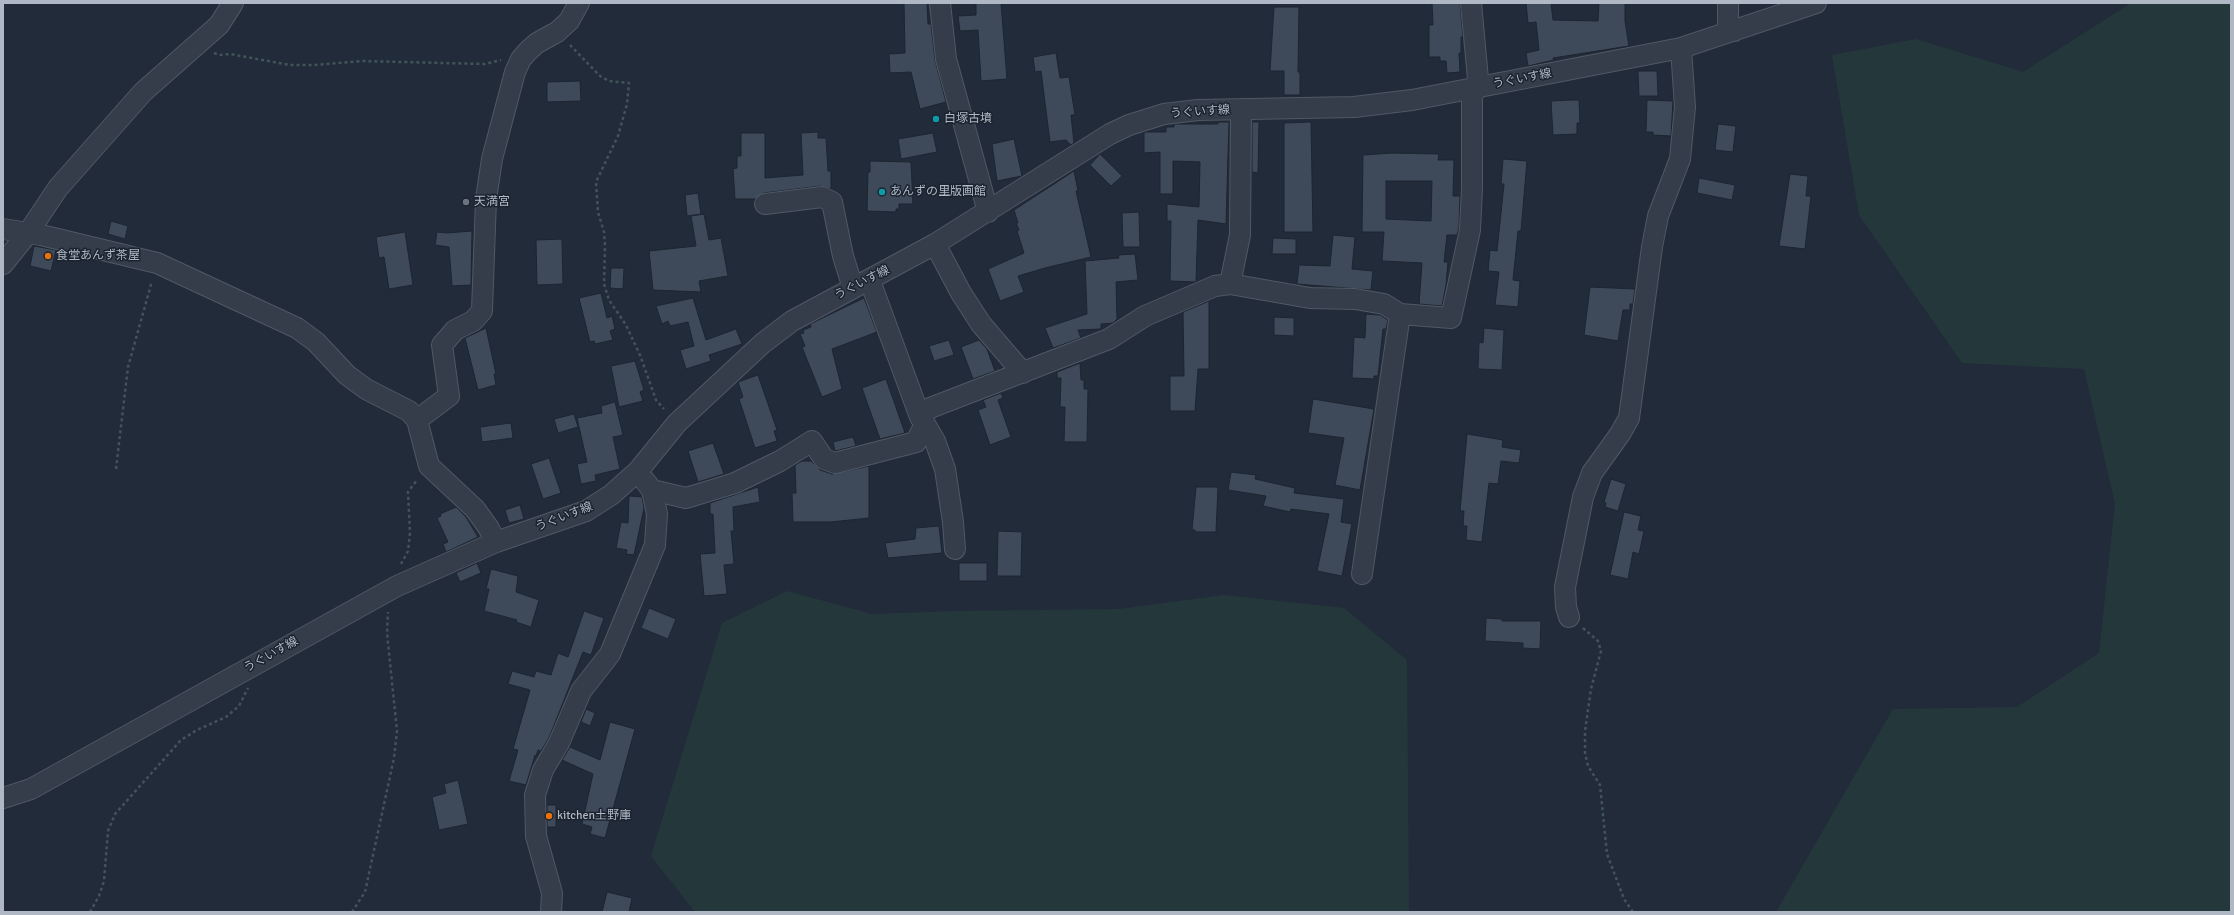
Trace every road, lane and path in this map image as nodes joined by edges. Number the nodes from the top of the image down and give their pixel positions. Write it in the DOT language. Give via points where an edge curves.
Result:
graph roads {
  1 [pos="233,3"];
  2 [pos="579,3"];
  3 [pos="940,3"];
  4 [pos="1472,3"];
  5 [pos="1728,3"];
  6 [pos="1816,3"];
  7 [pos="1734,31"];
  8 [pos="557,32"];
  9 [pos="198,43"];
  10 [pos="1681,48"];
  11 [pos="521,59"];
  12 [pos="1475,88"];
  13 [pos="1241,109"];
  14 [pos="764,204"];
  15 [pos="988,212"];
  16 [pos="3,229"];
  17 [pos="28,233"];
  18 [pos="935,244"];
  19 [pos="157,263"];
  20 [pos="3,264"];
  21 [pos="862,284"];
  22 [pos="1230,284"];
  23 [pos="1400,314"];
  24 [pos="1023,373"];
  25 [pos="417,420"];
  26 [pos="923,421"];
  27 [pos="678,423"];
  28 [pos="429,466"];
  29 [pos="116,469"];
  30 [pos="638,471"];
  31 [pos="652,490"];
  32 [pos="496,542"];
  33 [pos="955,549"];
  34 [pos="1362,574"];
  35 [pos="394,588"];
  36 [pos="1569,617"];
  37 [pos="250,666"];
  38 [pos="3,798"];
  39 [pos="90,912"];
  40 [pos="352,912"];
  41 [pos="551,912"];
  42 [pos="1633,912"];
  1 -- 9 [label="street" via="219,25"];
  2 -- 8 [label="street" via="569,21"];
  3 -- 15 [label="street" via="946,59"];
  4 -- 12 [label="street" via="1478,79"];
  5 -- 7 [label="street" via="1728,22"];
  6 -- 7 [label="street, うぐいす線"];
  7 -- 10 [label="street, うぐいす線"];
  8 -- 11 [label="street" via="537,43"];
  8 -- 27 [label="path" via="600,76 609,81 629,83 628,104 618,136 596,182 598,212 604,232 604,284 609,300 626,326 640,355 656,400"];
  9 -- 11 [label="path" via="219,55 230,54 290,65 362,61 485,64 509,58"];
  9 -- 17 [label="street" via="143,92 58,188"];
  10 -- 12 [label="street, うぐいす線"];
  10 -- 36 [label="street" via="1685,107 1680,159 1658,216 1629,418 1592,473 1583,498 1565,587"];
  11 -- 25 [label="street" via="515,72 492,159 486,199 482,311 474,321 455,330 442,345 449,396"];
  12 -- 13 [label="street, うぐいす線" via="1412,100 1354,106"];
  12 -- 23 [label="street" via="1472,98 1470,230 1451,318"];
  13 -- 15 [label="street, うぐいす線" via="1164,114 1129,125 1110,134"];
  13 -- 22 [label="street" via="1240,235"];
  14 -- 21 [label="street" via="822,197 832,202 843,256"];
  15 -- 18 [label="street, うぐいす線"];
  16 -- 17 [label="street"];
  17 -- 19 [label="street"];
  17 -- 20 [label="street"];
  18 -- 21 [label="street, うぐいす線"];
  18 -- 24 [label="street" via="981,324"];
  19 -- 25 [label="street" via="297,328 316,342 347,375 366,389 409,411"];
  19 -- 29 [label="path" via="128,367"];
  21 -- 26 [label="street"];
  21 -- 27 [label="street, うぐいす線" via="792,321 763,343"];
  22 -- 23 [label="street" via="1310,298 1354,299 1384,304"];
  22 -- 24 [label="street" via="1194,293 1145,316 1109,338"];
  23 -- 34 [label="street"];
  24 -- 26 [label="street" via="930,408"];
  25 -- 28 [label="street"];
  26 -- 31 [label="street" via="916,442 835,463 824,459 812,442 735,483 686,498"];
  26 -- 33 [label="street" via="935,441 945,469"];
  27 -- 30 [label="street, うぐいす線"];
  28 -- 32 [label="street" via="475,509"];
  28 -- 35 [label="path" via="408,492 408,551 392,576"];
  30 -- 31 [label="street"];
  30 -- 32 [label="street, うぐいす線" via="611,496 586,511"];
  31 -- 41 [label="street" via="657,514 654,545 610,654 581,691 535,795 534,823 552,893"];
  32 -- 35 [label="street, うぐいす線"];
  35 -- 37 [label="street, うぐいす線"];
  35 -- 40 [label="path" via="386,633 397,731 394,758 365,892"];
  36 -- 42 [label="path" via="1598,641 1601,651 1591,689 1585,731 1585,753 1588,766 1600,785 1607,854 1624,899"];
  37 -- 38 [label="street, うぐいす線" via="31,789"];
  37 -- 39 [label="path" via="248,692 239,706 226,717 181,740 116,814 108,831 104,881 100,896"];
}
